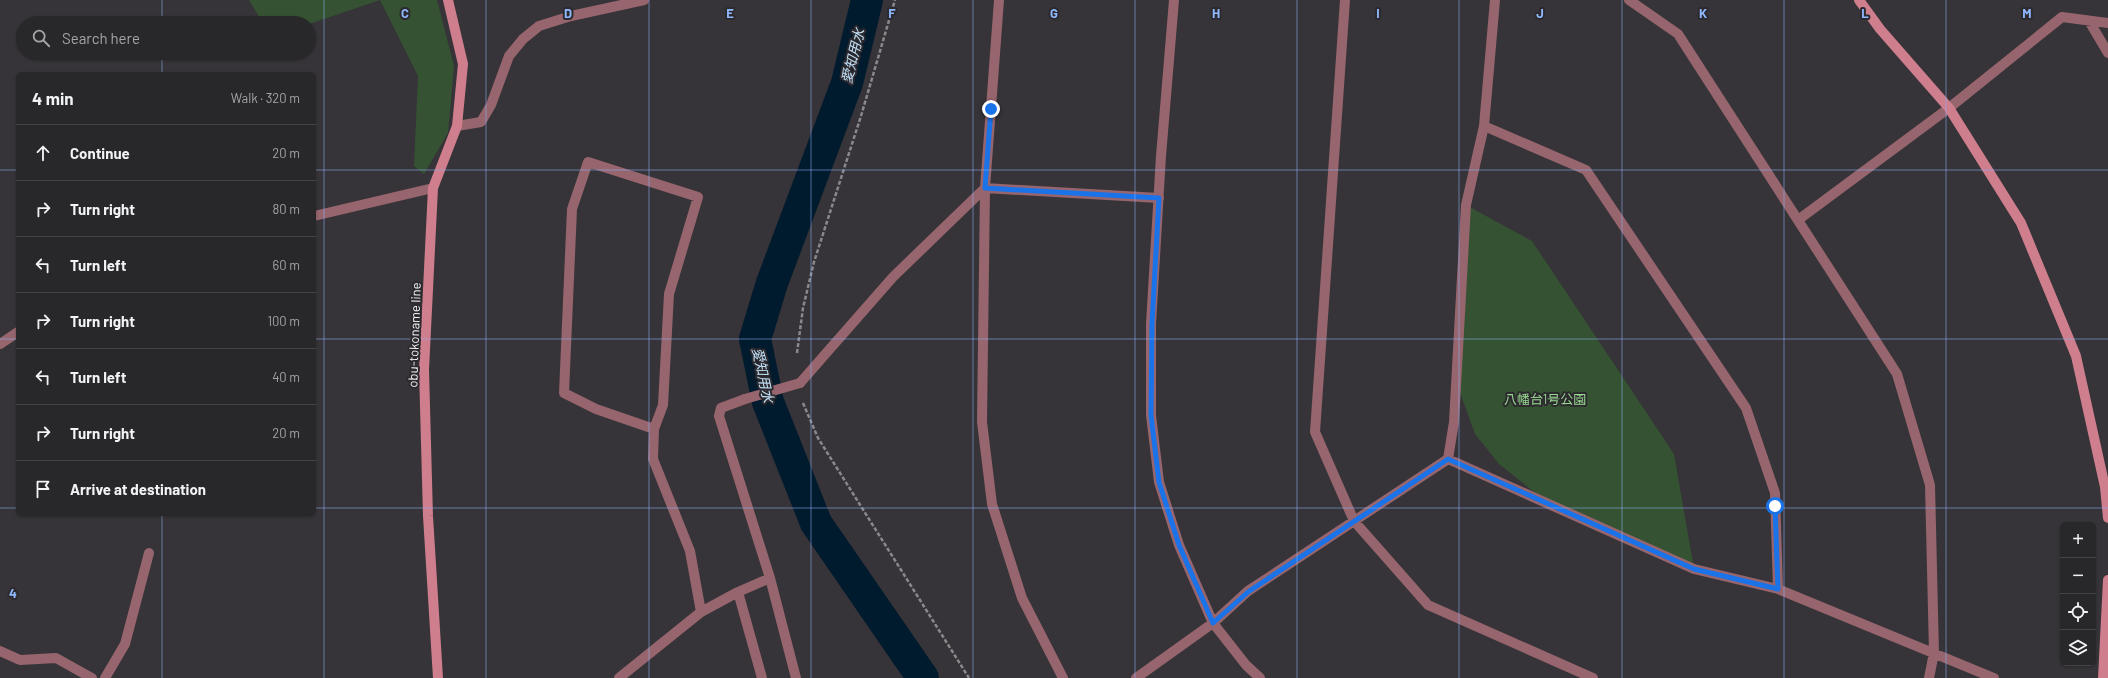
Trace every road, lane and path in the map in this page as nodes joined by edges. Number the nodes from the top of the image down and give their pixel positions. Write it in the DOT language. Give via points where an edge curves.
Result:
graph roads {
  1 [pos="448,0"];
  2 [pos="644,0"];
  3 [pos="999,0"];
  4 [pos="1174,0"];
  5 [pos="1345,0"];
  6 [pos="1495,0"];
  7 [pos="1629,0"];
  8 [pos="1859,0"];
  9 [pos="2089,21"];
  10 [pos="2108,23"];
  11 [pos="2108,52"];
  12 [pos="1949,108"];
  13 [pos="457,126"];
  14 [pos="1484,126"];
  15 [pos="433,188"];
  16 [pos="985,188"];
  17 [pos="1159,198"];
  18 [pos="316,216"];
  19 [pos="1798,220"];
  20 [pos="16,333"];
  21 [pos="0,344"];
  22 [pos="654,429"];
  23 [pos="1448,459"];
  24 [pos="2108,518"];
  25 [pos="1354,521"];
  26 [pos="149,553"];
  27 [pos="770,578"];
  28 [pos="2108,580"];
  29 [pos="1778,589"];
  30 [pos="738,592"];
  31 [pos="701,612"];
  32 [pos="1213,623"];
  33 [pos="0,651"];
  34 [pos="1934,653"];
  35 [pos="92,678"];
  36 [pos="105,678"];
  37 [pos="438,678"];
  38 [pos="619,678"];
  39 [pos="762,678"];
  40 [pos="796,678"];
  41 [pos="1064,678"];
  42 [pos="1136,678"];
  43 [pos="1260,678"];
  44 [pos="1593,678"];
  45 [pos="1929,678"];
  46 [pos="1994,678"];
  47 [pos="2103,678"];
  1 -- 13 [label="street, obu-tokoname line" via="463,64"];
  2 -- 13 [label="street" via="571,16 539,26 523,39 509,56 491,105 481,122"];
  3 -- 16 [label="street"];
  4 -- 17 [label="street"];
  5 -- 25 [label="street" via="1316,432"];
  6 -- 14 [label="street"];
  7 -- 19 [label="street" via="1678,34"];
  8 -- 12 [label="street" via="1880,29"];
  9 -- 10 [label="street"];
  9 -- 11 [label="street"];
  9 -- 12 [label="street" via="2062,17"];
  12 -- 19 [label="street"];
  12 -- 24 [label="street" via="2021,223 2076,356 2106,487"];
  13 -- 15 [label="street, obu-tokoname line"];
  14 -- 23 [label="street" via="1466,205 1454,422"];
  14 -- 29 [label="street" via="1586,170 1746,408 1775,493"];
  15 -- 18 [label="street"];
  15 -- 37 [label="street, obu-tokoname line" via="424,370 428,516"];
  16 -- 17 [label="street"];
  16 -- 27 [label="street, bridge" via="893,277 800,383 721,408 719,416"];
  16 -- 41 [label="street" via="982,422 992,504 1022,598"];
  17 -- 32 [label="street" via="1152,324 1151,400 1158,474 1179,545"];
  19 -- 34 [label="street" via="1897,374 1930,485"];
  20 -- 21 [label="street"];
  22 -- 22 [label="street" via="664,405 669,294 698,197 588,162 572,209 564,393 596,409"];
  22 -- 31 [label="street" via="653,459 690,551"];
  23 -- 25 [label="street"];
  23 -- 29 [label="street" via="1694,569"];
  25 -- 32 [label="street" via="1248,592"];
  25 -- 44 [label="street" via="1428,605"];
  26 -- 36 [label="street" via="125,644"];
  27 -- 30 [label="street"];
  27 -- 40 [label="street"];
  28 -- 47 [label="street"];
  29 -- 34 [label="street"];
  30 -- 31 [label="street"];
  30 -- 39 [label="street"];
  31 -- 38 [label="street"];
  32 -- 42 [label="street"];
  32 -- 43 [label="street" via="1246,665"];
  33 -- 35 [label="street" via="20,660 56,658"];
  34 -- 45 [label="street"];
  34 -- 46 [label="street"];
}
